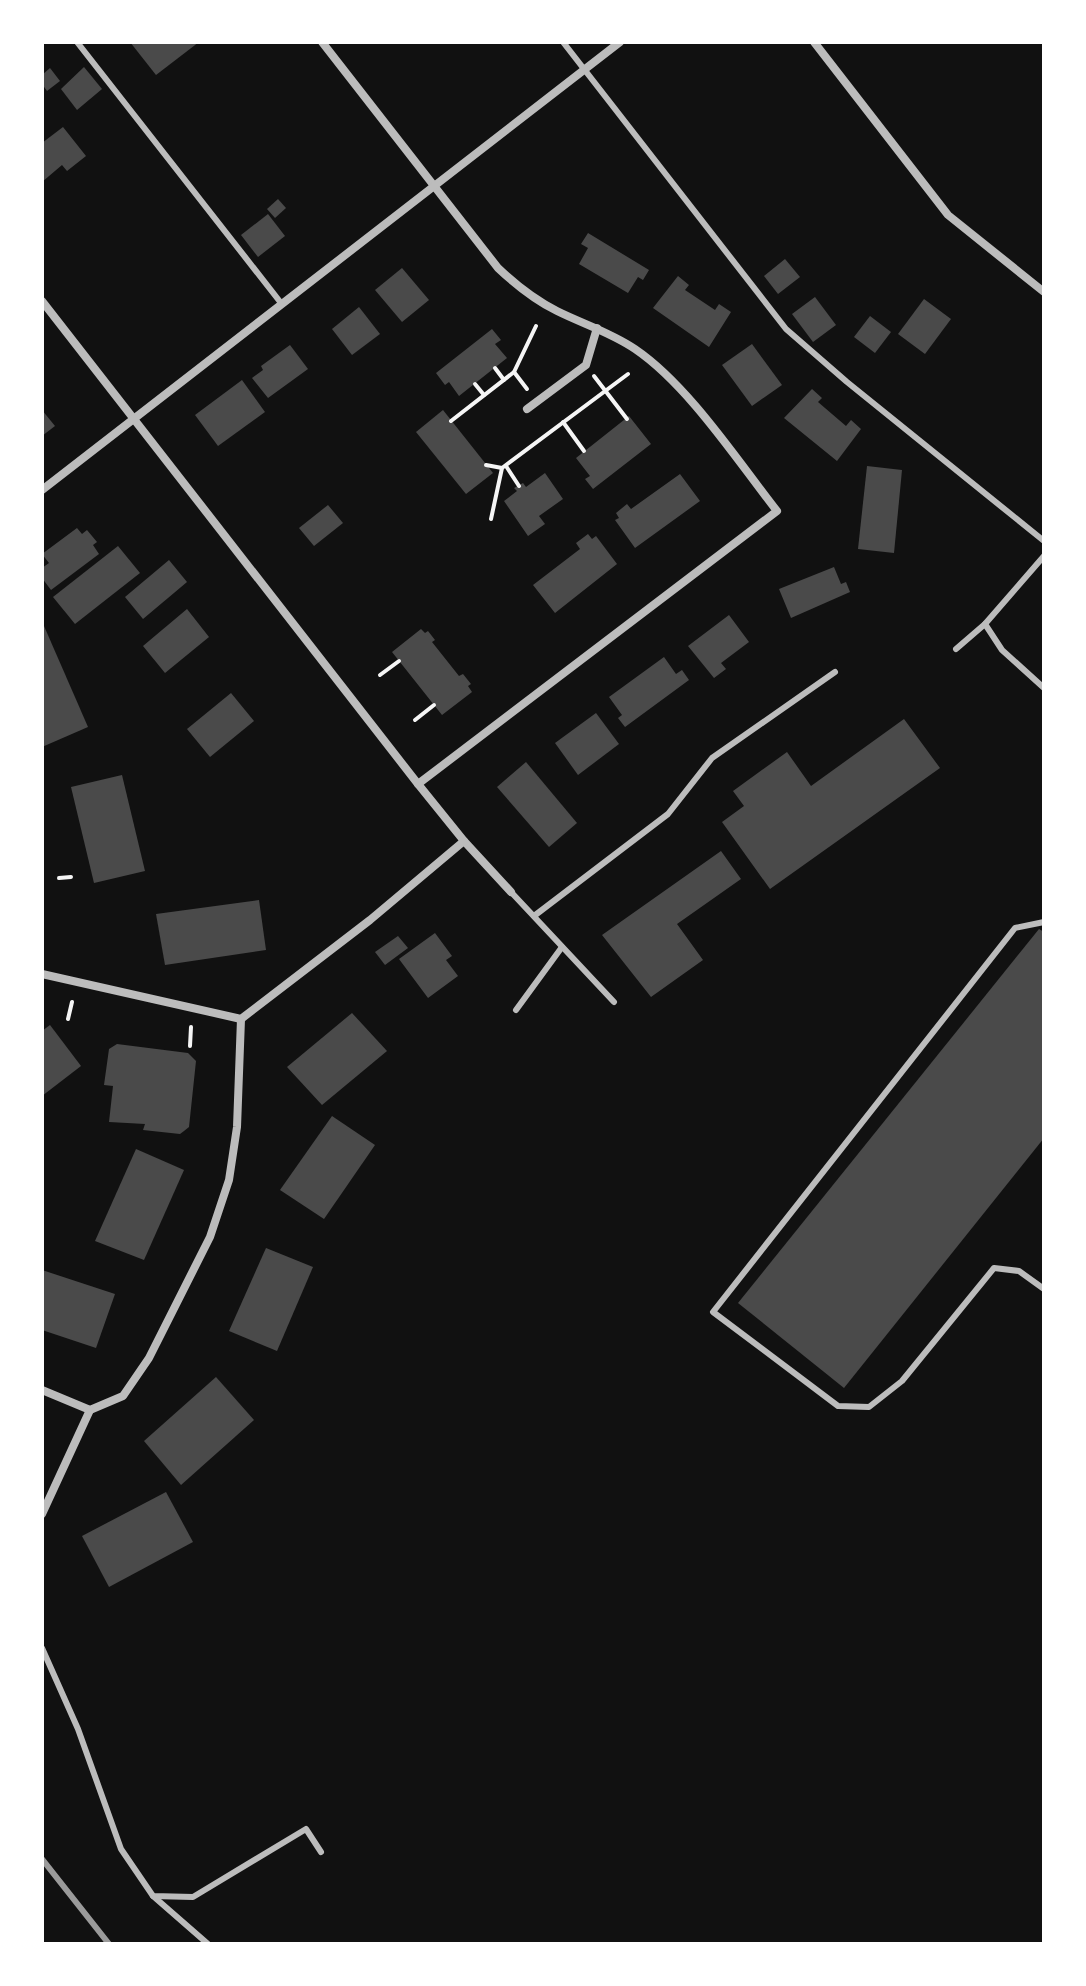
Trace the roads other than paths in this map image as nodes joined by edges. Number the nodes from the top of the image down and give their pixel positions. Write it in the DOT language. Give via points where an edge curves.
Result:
graph roads {
  1 [pos="77,42"];
  2 [pos="322,42"];
  3 [pos="563,42"];
  4 [pos="620,42"];
  5 [pos="814,42"];
  6 [pos="585,69"];
  7 [pos="433,185"];
  8 [pos="1044,292"];
  9 [pos="42,301"];
  10 [pos="281,303"];
  11 [pos="597,328"];
  12 [pos="527,409"];
  13 [pos="133,418"];
  14 [pos="42,490"];
  15 [pos="1044,541"];
  16 [pos="1044,556"];
  17 [pos="985,624"];
  18 [pos="956,649"];
  19 [pos="835,672"];
  20 [pos="1044,688"];
  21 [pos="418,784"];
  22 [pos="464,841"];
  23 [pos="511,892"];
  24 [pos="534,916"];
  25 [pos="1044,922"];
  26 [pos="562,947"];
  27 [pos="42,974"];
  28 [pos="614,1002"];
  29 [pos="516,1010"];
  30 [pos="241,1019"];
  31 [pos="1044,1289"];
  32 [pos="42,1390"];
  33 [pos="90,1410"];
  34 [pos="42,1514"];
  35 [pos="42,1648"];
  36 [pos="321,1852"];
  37 [pos="153,1896"];
  38 [pos="208,1944"];
  1 -- 10 [label="lane"];
  2 -- 7 [label="street"];
  3 -- 6 [label="lane"];
  4 -- 6 [label="street"];
  5 -- 8 [label="street" via="948,215"];
  6 -- 7 [label="street"];
  6 -- 15 [label="lane" via="786,329"];
  7 -- 10 [label="street"];
  7 -- 11 [label="street" via="521,290"];
  9 -- 13 [label="street"];
  10 -- 13 [label="street"];
  11 -- 12 [label="street" via="586,365"];
  11 -- 21 [label="street" via="637,350 677,387 777,511"];
  13 -- 14 [label="street"];
  13 -- 21 [label="street"];
  16 -- 17 [label="lane"];
  17 -- 18 [label="lane"];
  17 -- 20 [label="lane" via="1002,650"];
  19 -- 24 [label="lane" via="712,758 668,814"];
  21 -- 22 [label="street"];
  22 -- 23 [label="street"];
  22 -- 30 [label="street"];
  23 -- 24 [label="lane"];
  24 -- 26 [label="lane"];
  25 -- 31 [label="lane" via="1015,928 713,1312 838,1406 869,1407 902,1381 994,1268 1019,1271"];
  26 -- 28 [label="lane"];
  26 -- 29 [label="lane"];
  27 -- 30 [label="street"];
  30 -- 33 [label="street" via="237,1127 229,1180 210,1237 149,1358 123,1396"];
  32 -- 33 [label="street"];
  33 -- 34 [label="street"];
  35 -- 37 [label="lane" via="121,1849"];
  36 -- 37 [label="lane" via="306,1829 193,1897"];
  37 -- 38 [label="lane"];
}
